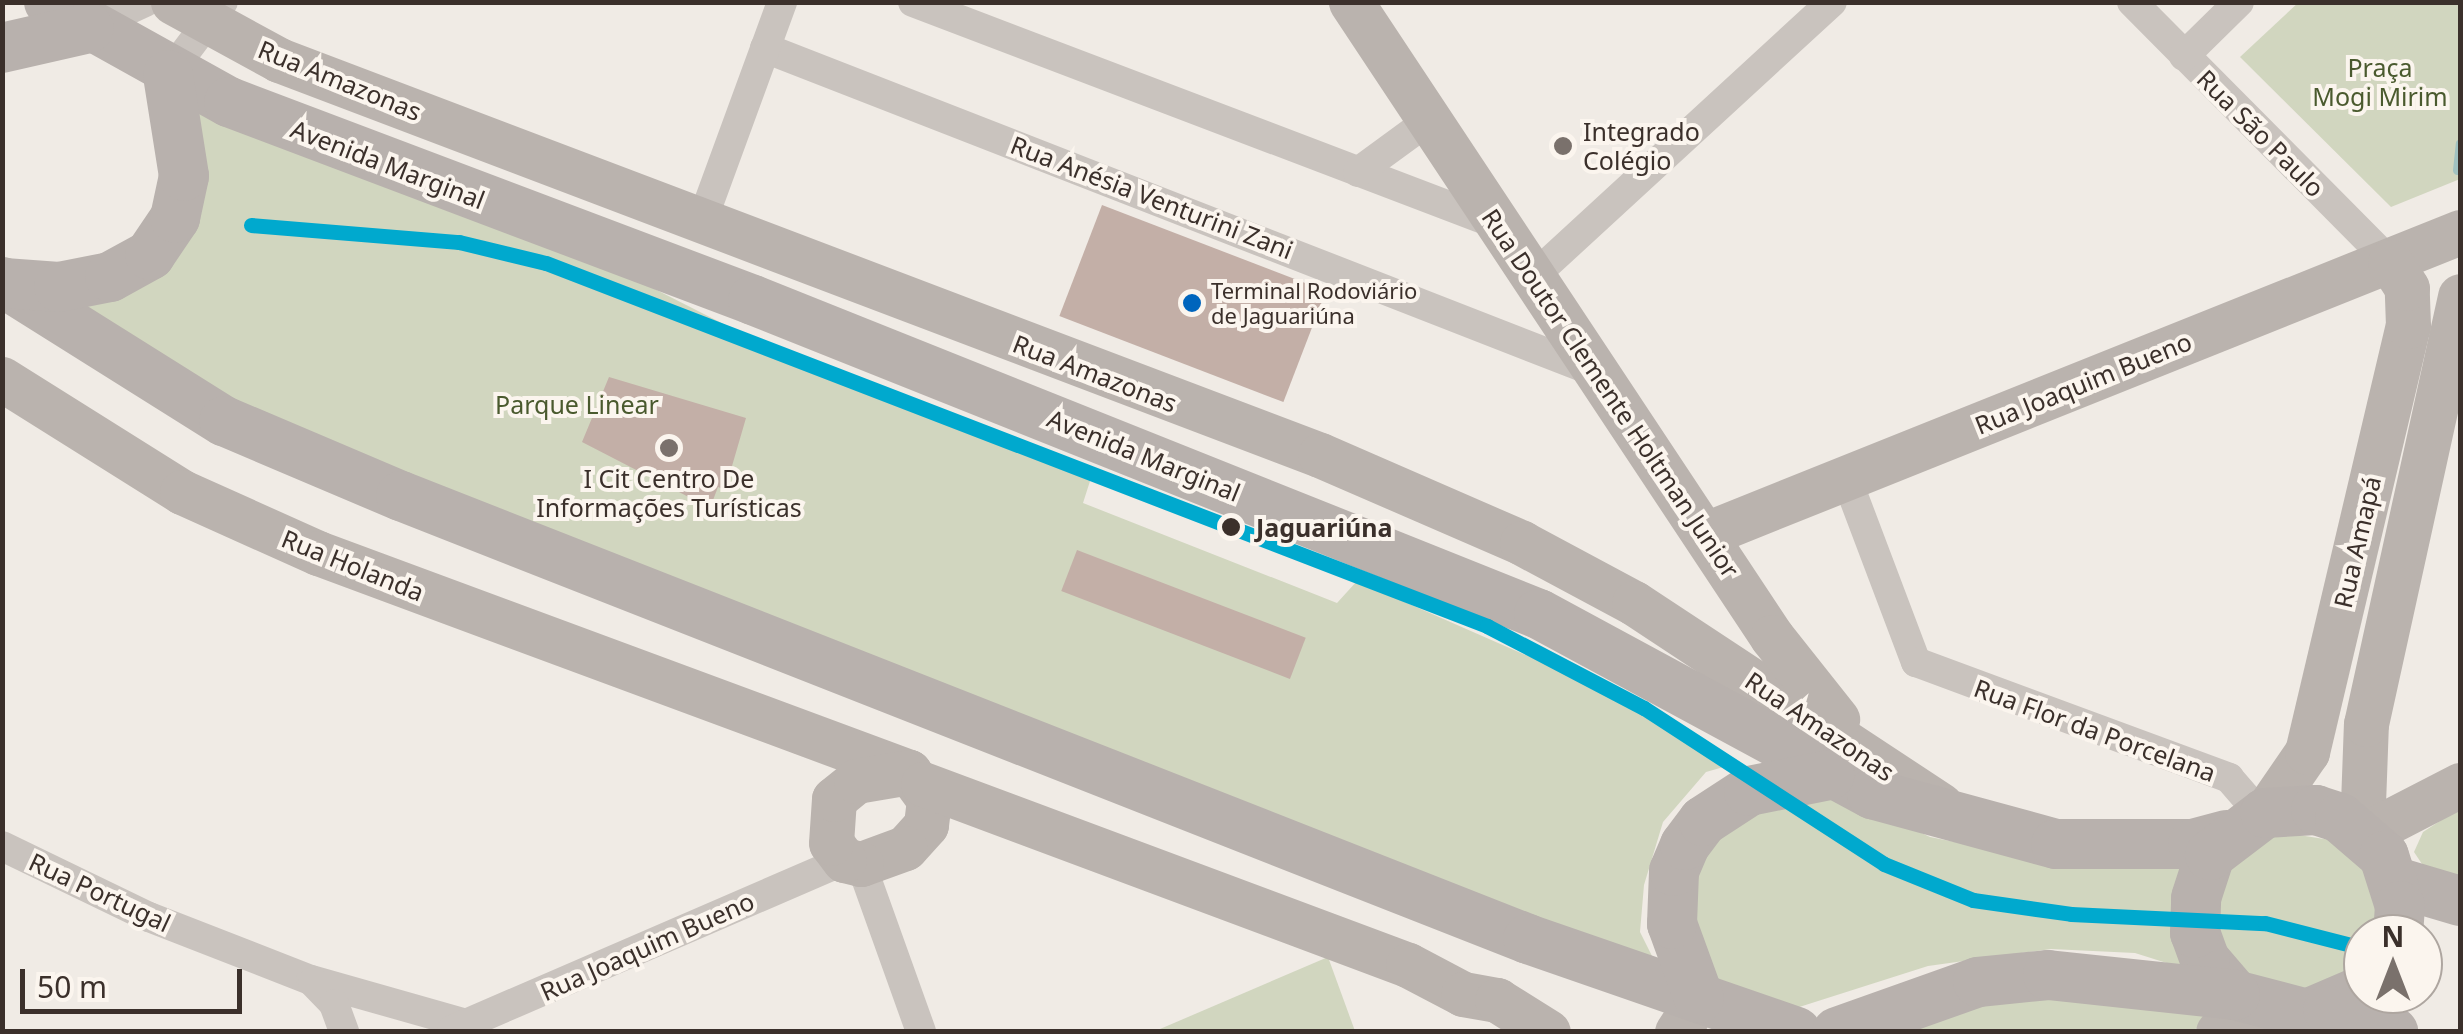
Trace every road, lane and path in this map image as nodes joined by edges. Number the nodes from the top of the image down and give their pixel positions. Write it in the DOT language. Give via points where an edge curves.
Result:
graph roads {
  1 [pos="145,2"];
  2 [pos="782,2"];
  3 [pos="913,2"];
  4 [pos="1351,2"];
  5 [pos="1832,2"];
  6 [pos="2132,2"];
  7 [pos="2240,2"];
  8 [pos="202,9"];
  9 [pos="69,15"];
  10 [pos="2,48"];
  11 [pos="765,48"];
  12 [pos="2184,56"];
  13 [pos="168,75"];
  14 [pos="1430,120"];
  15 [pos="1358,172"];
  16 [pos="702,221"];
  17 [pos="1500,226"];
  18 [pos="2460,232"];
  19 [pos="2390,262"];
  20 [pos="1536,274"];
  21 [pos="3,282"];
  22 [pos="2460,296"];
  23 [pos="1593,371"];
  24 [pos="2,378"];
  25 [pos="1846,477"];
  26 [pos="1706,534"];
  27 [pos="726,709"];
  28 [pos="1887,771"];
  29 [pos="1829,775"];
  30 [pos="916,778"];
  31 [pos="2460,785"];
  32 [pos="834,799"];
  33 [pos="1024,816"];
  34 [pos="2251,821"];
  35 [pos="1975,827"];
  36 [pos="2364,833"];
  37 [pos="2,846"];
  38 [pos="905,848"];
  39 [pos="853,862"];
  40 [pos="2396,882"];
  41 [pos="2460,901"];
  42 [pos="2397,914"];
  43 [pos="311,980"];
  44 [pos="1462,994"];
  45 [pos="2326,1004"];
  46 [pos="2227,1013"];
  47 [pos="1688,1015"];
  48 [pos="458,1028"];
  49 [pos="344,1032"];
  50 [pos="921,1032"];
  51 [pos="1489,1032"];
  52 [pos="1548,1032"];
  53 [pos="1796,1032"];
  54 [pos="1837,1032"];
  55 [pos="2393,1032"];
  1 -- 9 [label="street"];
  2 -- 11 [label="street"];
  3 -- 15 [label="street"];
  4 -- 14 [label="street, Rua Doutor Clemente Holtman Junior"];
  5 -- 20 [label="street"];
  6 -- 12 [label="street, Rua São Paulo"];
  7 -- 12 [label="street"];
  8 -- 13 [label="street"];
  8 -- 16 [label="street, Rua Amazonas" via="280,60"];
  9 -- 10 [label="main road"];
  9 -- 13 [label="main road, Avenida Marginal"];
  11 -- 16 [label="street"];
  11 -- 23 [label="street, Rua Anésia Venturini Zani"];
  12 -- 19 [label="street, Rua São Paulo"];
  13 -- 21 [label="main road" via="184,176 175,218 150,255 110,278 59,287"];
  13 -- 29 [label="main road, Avenida Marginal" via="1502,598"];
  14 -- 15 [label="street"];
  14 -- 17 [label="street, Rua Doutor Clemente Holtman Junior"];
  15 -- 17 [label="street"];
  16 -- 28 [label="street, Rua Amazonas" via="1320,455 1522,543 1634,602"];
  17 -- 20 [label="street, Rua Doutor Clemente Holtman Junior"];
  18 -- 19 [label="street, Rua Joaquim Bueno"];
  19 -- 25 [label="street, Rua Joaquim Bueno"];
  19 -- 34 [label="street, Rua Amapá" via="2407,288 2408,326 2307,752"];
  20 -- 23 [label="street, Rua Doutor Clemente Holtman Junior"];
  21 -- 47 [label="main road" via="224,421 1528,939"];
  22 -- 36 [label="street, Rua Amapá" via="2366,724"];
  23 -- 26 [label="street, Rua Doutor Clemente Holtman Junior"];
  24 -- 27 [label="street, Rua Holanda" via="182,492 318,553"];
  25 -- 26 [label="street, Rua Joaquim Bueno"];
  25 -- 34 [label="street, Rua Flor da Porcelana" via="1916,662 2229,778"];
  26 -- 28 [label="street, Rua Doutor Clemente Holtman Junior" via="1816,698"];
  27 -- 30 [label="street"];
  27 -- 32 [label="street" via="816,761"];
  28 -- 35 [label="street, Rua Amazonas"];
  29 -- 35 [label="main road, Avenida Marginal"];
  29 -- 47 [label="main road" via="1749,791 1703,821 1685,845 1674,872 1672,924"];
  30 -- 32 [label="street" via="856,780"];
  30 -- 33 [label="street"];
  30 -- 38 [label="street" via="926,824"];
  31 -- 36 [label="street"];
  32 -- 39 [label="street" via="831,843"];
  33 -- 38 [label="street"];
  33 -- 44 [label="street"];
  34 -- 35 [label="main road, Avenida Marginal" via="2193,844 2056,844"];
  34 -- 36 [label="main road, Avenida Marginal" via="2316,810"];
  34 -- 46 [label="main road" via="2201,875 2195,933"];
  36 -- 40 [label="main road"];
  37 -- 43 [label="street, Rua Portugal" via="149,917"];
  38 -- 39 [label="street"];
  39 -- 48 [label="street, Rua Joaquim Bueno"];
  39 -- 50 [label="street"];
  40 -- 41 [label="main road"];
  40 -- 42 [label="main road"];
  43 -- 48 [label="street, Rua Portugal"];
  43 -- 49 [label="street" via="334,1004"];
  44 -- 51 [label="street"];
  44 -- 52 [label="street" via="1497,1000"];
  45 -- 46 [label="main road"];
  45 -- 55 [label="main road"];
  46 -- 54 [label="main road" via="2048,975 1978,982"];
  47 -- 53 [label="main road"];
}
